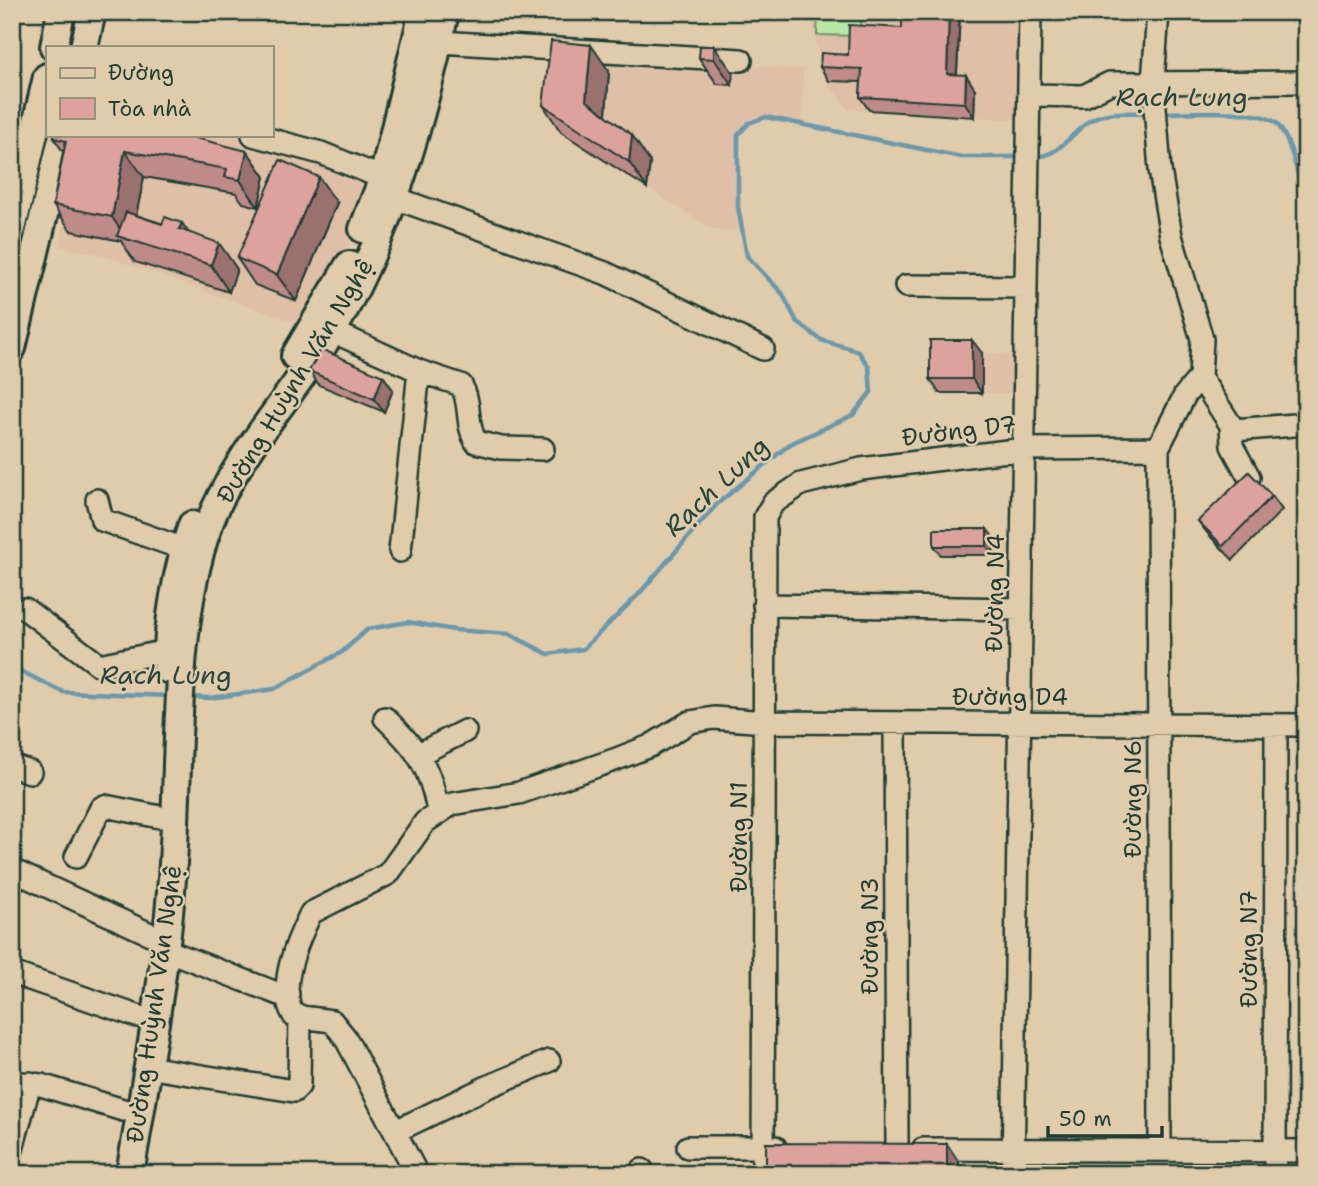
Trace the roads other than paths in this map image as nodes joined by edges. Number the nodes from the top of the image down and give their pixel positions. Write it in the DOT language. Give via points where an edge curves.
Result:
graph roads {
  1 [pos="61,12"];
  2 [pos="92,12"];
  3 [pos="423,12"];
  4 [pos="445,12"];
  5 [pos="1030,12"];
  6 [pos="1158,12"];
  7 [pos="439,42"];
  8 [pos="54,46"];
  9 [pos="84,46"];
  10 [pos="741,60"];
  11 [pos="46,81"];
  12 [pos="1153,82"];
  13 [pos="1306,82"];
  14 [pos="1029,95"];
  15 [pos="63,136"];
  16 [pos="257,136"];
  17 [pos="389,188"];
  18 [pos="12,229"];
  19 [pos="359,264"];
  20 [pos="906,286"];
  21 [pos="1026,287"];
  22 [pos="332,331"];
  23 [pos="12,348"];
  24 [pos="763,349"];
  25 [pos="419,372"];
  26 [pos="1200,377"];
  27 [pos="1306,424"];
  28 [pos="1231,425"];
  29 [pos="1158,448"];
  30 [pos="542,449"];
  31 [pos="1024,449"];
  32 [pos="1249,477"];
  33 [pos="97,500"];
  34 [pos="773,503"];
  35 [pos="184,549"];
  36 [pos="400,551"];
  37 [pos="764,605"];
  38 [pos="25,609"];
  39 [pos="1021,609"];
  40 [pos="167,651"];
  41 [pos="174,696"];
  42 [pos="385,718"];
  43 [pos="766,722"];
  44 [pos="895,723"];
  45 [pos="1019,724"];
  46 [pos="1159,724"];
  47 [pos="1276,725"];
  48 [pos="1306,725"];
  49 [pos="465,731"];
  50 [pos="419,754"];
  51 [pos="438,811"];
  52 [pos="160,817"];
  53 [pos="76,857"];
  54 [pos="12,870"];
  55 [pos="158,942"];
  56 [pos="12,974"];
  57 [pos="288,993"];
  58 [pos="138,1016"];
  59 [pos="300,1016"];
  60 [pos="549,1061"];
  61 [pos="147,1067"];
  62 [pos="21,1082"];
  63 [pos="123,1110"];
  64 [pos="396,1131"];
  65 [pos="688,1147"];
  66 [pos="763,1147"];
  67 [pos="790,1148"];
  68 [pos="870,1148"];
  69 [pos="897,1148"];
  70 [pos="12,1149"];
  71 [pos="1013,1149"];
  72 [pos="1160,1150"];
  73 [pos="1275,1151"];
  74 [pos="1306,1151"];
  75 [pos="114,1174"];
  76 [pos="131,1174"];
  77 [pos="417,1174"];
  78 [pos="763,1174"];
  79 [pos="1013,1174"];
  80 [pos="1275,1174"];
  1 -- 8 [label="main road"];
  2 -- 9 [label="main road"];
  3 -- 17 [label="main road, Đường Huỳnh Văn Nghệ"];
  4 -- 7 [label="main road, Đường Huỳnh Văn Nghệ"];
  5 -- 14 [label="street, Đường N4"];
  6 -- 12 [label="street"];
  7 -- 10 [label="street"];
  7 -- 17 [label="main road, Đường Huỳnh Văn Nghệ"];
  11 -- 18 [label="main road"];
  12 -- 13 [label="street"];
  12 -- 14 [label="street" via="1110,83 1084,96"];
  12 -- 26 [label="street" via="1171,236 1202,339"];
  14 -- 21 [label="street, Đường N4"];
  15 -- 23 [label="main road"];
  16 -- 17 [label="street" via="321,153"];
  17 -- 19 [label="main road, Đường Huỳnh Văn Nghệ"];
  17 -- 24 [label="street" via="605,273"];
  19 -- 22 [label="main road, Đường Huỳnh Văn Nghệ"];
  19 -- 35 [label="main road, Đường Huỳnh Văn Nghệ" via="221,464 199,505"];
  20 -- 21 [label="street"];
  21 -- 31 [label="street, Đường N4"];
  22 -- 25 [label="street"];
  22 -- 41 [label="main road, Đường Huỳnh Văn Nghệ" via="233,478 208,526"];
  25 -- 30 [label="street" via="461,385 466,393 468,430 477,443 500,449"];
  25 -- 36 [label="street"];
  26 -- 28 [label="street"];
  26 -- 29 [label="street" via="1185,395"];
  27 -- 28 [label="street" via="1240,431"];
  28 -- 32 [label="street" via="1232,446"];
  29 -- 31 [label="street, Đường D7"];
  29 -- 46 [label="street, Đường N6"];
  31 -- 34 [label="street, Đường D7" via="861,469 801,484"];
  31 -- 39 [label="street, Đường N4"];
  33 -- 35 [label="street" via="102,520"];
  34 -- 37 [label="street, Đường N1" via="765,517"];
  35 -- 40 [label="main road, Đường Huỳnh Văn Nghệ"];
  37 -- 39 [label="street"];
  37 -- 43 [label="street, Đường N1"];
  38 -- 40 [label="street" via="99,665"];
  39 -- 45 [label="street, Đường N4"];
  40 -- 41 [label="main road, Đường Huỳnh Văn Nghệ"];
  41 -- 52 [label="main road, Đường Huỳnh Văn Nghệ"];
  41 -- 55 [label="main road, Đường Huỳnh Văn Nghệ"];
  42 -- 50 [label="street"];
  43 -- 44 [label="street, Đường D4"];
  43 -- 51 [label="street, Đường D4" via="714,718 690,722 650,746 520,793 486,796"];
  43 -- 66 [label="street, Đường N1"];
  44 -- 45 [label="street, Đường D4"];
  44 -- 69 [label="street, Đường N3"];
  45 -- 46 [label="street, Đường D4"];
  45 -- 71 [label="street, Đường N4"];
  46 -- 47 [label="street, Đường D4"];
  46 -- 72 [label="street, Đường N6"];
  47 -- 48 [label="street, Đường D4"];
  47 -- 73 [label="street, Đường N7"];
  49 -- 50 [label="street"];
  50 -- 51 [label="street" via="432,781"];
  51 -- 57 [label="street" via="388,874 311,912"];
  52 -- 53 [label="street" via="100,808"];
  52 -- 55 [label="main road, Đường Huỳnh Văn Nghệ"];
  54 -- 55 [label="street"];
  55 -- 57 [label="street"];
  55 -- 58 [label="main road, Đường Huỳnh Văn Nghệ"];
  55 -- 61 [label="main road, Đường Huỳnh Văn Nghệ"];
  56 -- 58 [label="street"];
  57 -- 59 [label="street" via="289,1009"];
  58 -- 63 [label="main road, Đường Huỳnh Văn Nghệ"];
  59 -- 61 [label="street" via="299,1086 295,1091"];
  59 -- 64 [label="street" via="332,1021"];
  60 -- 64 [label="street"];
  61 -- 76 [label="main road, Đường Huỳnh Văn Nghệ"];
  62 -- 63 [label="street"];
  62 -- 70 [label="street"];
  63 -- 75 [label="main road, Đường Huỳnh Văn Nghệ"];
  64 -- 77 [label="street"];
  65 -- 66 [label="street"];
  66 -- 67 [label="street"];
  66 -- 78 [label="street, Đường N1"];
  68 -- 69 [label="street"];
  69 -- 71 [label="street"];
  71 -- 72 [label="street"];
  71 -- 79 [label="street, Đường N4"];
  72 -- 73 [label="street"];
  73 -- 74 [label="street"];
  73 -- 80 [label="street, Đường N7"];
}
